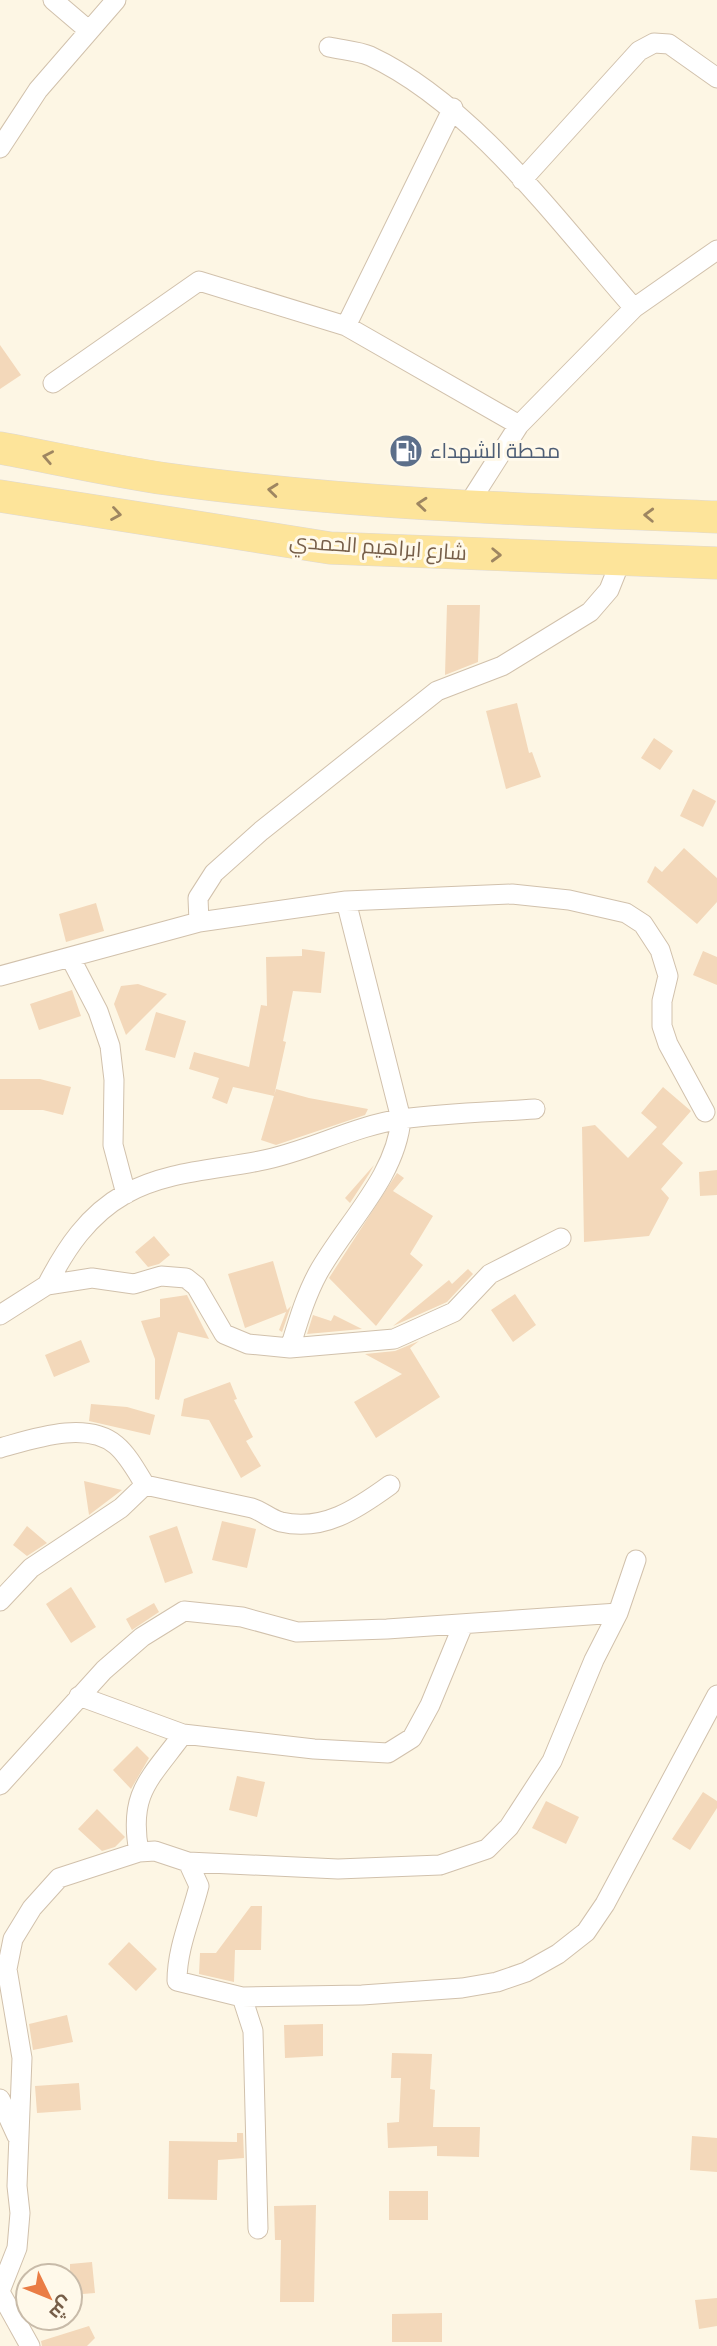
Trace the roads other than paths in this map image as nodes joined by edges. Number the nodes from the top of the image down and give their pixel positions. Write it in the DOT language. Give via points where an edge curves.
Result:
graph roads {
  1 [pos="53,0"];
  2 [pos="116,0"];
  3 [pos="87,29"];
  4 [pos="329,47"];
  5 [pos="717,78"];
  6 [pos="453,108"];
  7 [pos="0,148"];
  8 [pos="522,180"];
  9 [pos="717,250"];
  10 [pos="634,308"];
  11 [pos="346,326"];
  12 [pos="53,383"];
  13 [pos="519,425"];
  14 [pos="0,448"];
  15 [pos="0,496"];
  16 [pos="341,496"];
  17 [pos="466,508"];
  18 [pos="717,517"];
  19 [pos="330,548"];
  20 [pos="621,560"];
  21 [pos="717,563"];
  22 [pos="346,901"];
  23 [pos="199,922"];
  24 [pos="70,957"];
  25 [pos="0,976"];
  26 [pos="535,1109"];
  27 [pos="705,1112"];
  28 [pos="401,1119"];
  29 [pos="125,1194"];
  30 [pos="561,1238"];
  31 [pos="47,1285"];
  32 [pos="0,1315"];
  33 [pos="290,1348"];
  34 [pos="0,1448"];
  35 [pos="145,1485"];
  36 [pos="390,1485"];
  37 [pos="636,1560"];
  38 [pos="0,1601"];
  39 [pos="618,1613"];
  40 [pos="463,1625"];
  41 [pos="717,1695"];
  42 [pos="79,1696"];
  43 [pos="183,1734"];
  44 [pos="0,1785"];
  45 [pos="139,1852"];
  46 [pos="188,1862"];
  47 [pos="242,1997"];
  48 [pos="0,2099"];
  49 [pos="9,2132"];
  50 [pos="258,2229"];
  51 [pos="0,2292"];
  52 [pos="30,2346"];
  1 -- 3 [label="street"];
  2 -- 3 [label="street"];
  3 -- 7 [label="street" via="38,90"];
  4 -- 6 [label="street" via="369,55"];
  5 -- 8 [label="street" via="669,44 654,43 639,51"];
  6 -- 8 [label="street"];
  6 -- 11 [label="street"];
  8 -- 10 [label="street"];
  9 -- 10 [label="street"];
  10 -- 13 [label="street"];
  11 -- 12 [label="street" via="199,281"];
  11 -- 13 [label="street"];
  13 -- 17 [label="street"];
  16 -- 14 [label="main road, one-way" via="167,479"];
  15 -- 19 [label="main road, شارع ابراهيم الحمدي, one-way"];
  17 -- 16 [label="main road, one-way"];
  16 -- 19 [label="main road"];
  18 -- 17 [label="main road, one-way"];
  19 -- 20 [label="main road, شارع ابراهيم الحمدي, one-way"];
  20 -- 21 [label="main road, شارع ابراهيم الحمدي"];
  20 -- 23 [label="street" via="609,590 590,612 502,666 438,691 261,831 214,873 198,898"];
  22 -- 23 [label="street"];
  22 -- 27 [label="street" via="512,894 626,913 643,924 660,950 668,976 662,1026"];
  22 -- 28 [label="street"];
  23 -- 24 [label="street"];
  24 -- 25 [label="street"];
  24 -- 29 [label="street" via="110,1046 113,1144"];
  26 -- 28 [label="street"];
  28 -- 29 [label="street" via="261,1161 194,1170"];
  28 -- 33 [label="street" via="390,1165 318,1273"];
  29 -- 31 [label="street" via="85,1225"];
  30 -- 33 [label="street" via="490,1274 454,1312 394,1339"];
  31 -- 32 [label="street"];
  31 -- 33 [label="street" via="92,1278 134,1284 161,1276 186,1278 196,1286 224,1334 248,1344"];
  34 -- 35 [label="street" via="58,1433 86,1434 115,1444"];
  35 -- 36 [label="street" via="256,1510 297,1525 323,1523 359,1507"];
  35 -- 38 [label="street" via="121,1508 31,1567"];
  37 -- 39 [label="street"];
  39 -- 40 [label="street"];
  39 -- 46 [label="street" via="552,1761 509,1828 487,1849 440,1865 338,1869"];
  40 -- 42 [label="street" via="296,1632 242,1617 184,1611 142,1637"];
  40 -- 43 [label="street" via="412,1738 388,1753"];
  41 -- 47 [label="street" via="606,1904 586,1932 558,1954 526,1972 462,1988"];
  42 -- 43 [label="street"];
  42 -- 44 [label="street"];
  43 -- 45 [label="street" via="140,1791 134,1822"];
  45 -- 46 [label="street" via="155,1851"];
  45 -- 49 [label="street" via="59,1878 13,1939 7,1969 22,2058"];
  46 -- 47 [label="street" via="199,1886 177,1954 177,1981"];
  47 -- 50 [label="street" via="253,2031"];
  48 -- 49 [label="street"];
  49 -- 51 [label="street" via="20,2213 17,2248"];
  51 -- 52 [label="street"];
}
